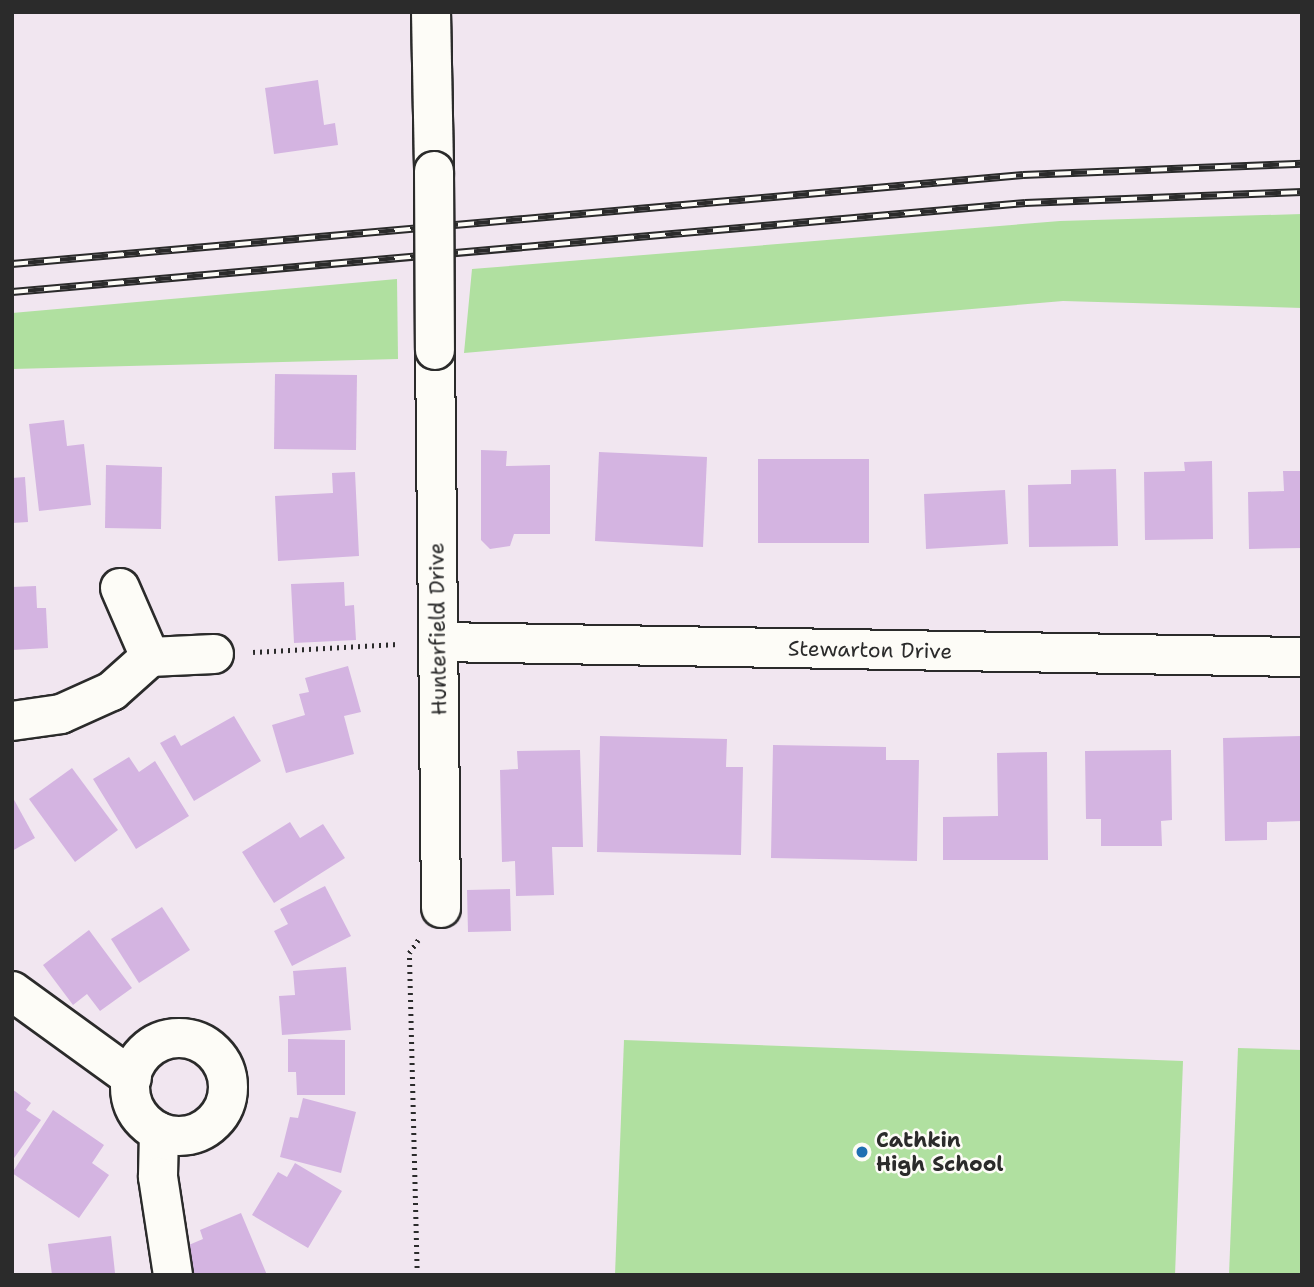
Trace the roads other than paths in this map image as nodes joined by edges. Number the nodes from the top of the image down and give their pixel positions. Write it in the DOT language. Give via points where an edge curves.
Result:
graph roads {
  1 [pos="431,12"];
  2 [pos="120,588"];
  3 [pos="439,642"];
  4 [pos="214,654"];
  5 [pos="150,657"];
  6 [pos="1302,657"];
  7 [pos="12,721"];
  8 [pos="441,908"];
  9 [pos="12,990"];
  10 [pos="132,1078"];
  11 [pos="159,1132"];
  12 [pos="173,1275"];
  1 -- 3 [label="street, Hunterfield Drive, bridge"];
  2 -- 5 [label="street"];
  3 -- 6 [label="street, Stewarton Drive"];
  3 -- 8 [label="street, Hunterfield Drive"];
  4 -- 5 [label="street"];
  5 -- 7 [label="street" via="112,691 61,714"];
  9 -- 10 [label="street"];
  10 -- 11 [label="street" via="130,1099 148,1128"];
  10 -- 11 [label="street" via="133,1065 153,1044 163,1041 182,1036 205,1043 218,1055 229,1082 221,1114 197,1134 173,1137"];
  11 -- 12 [label="street" via="158,1177"];
}
